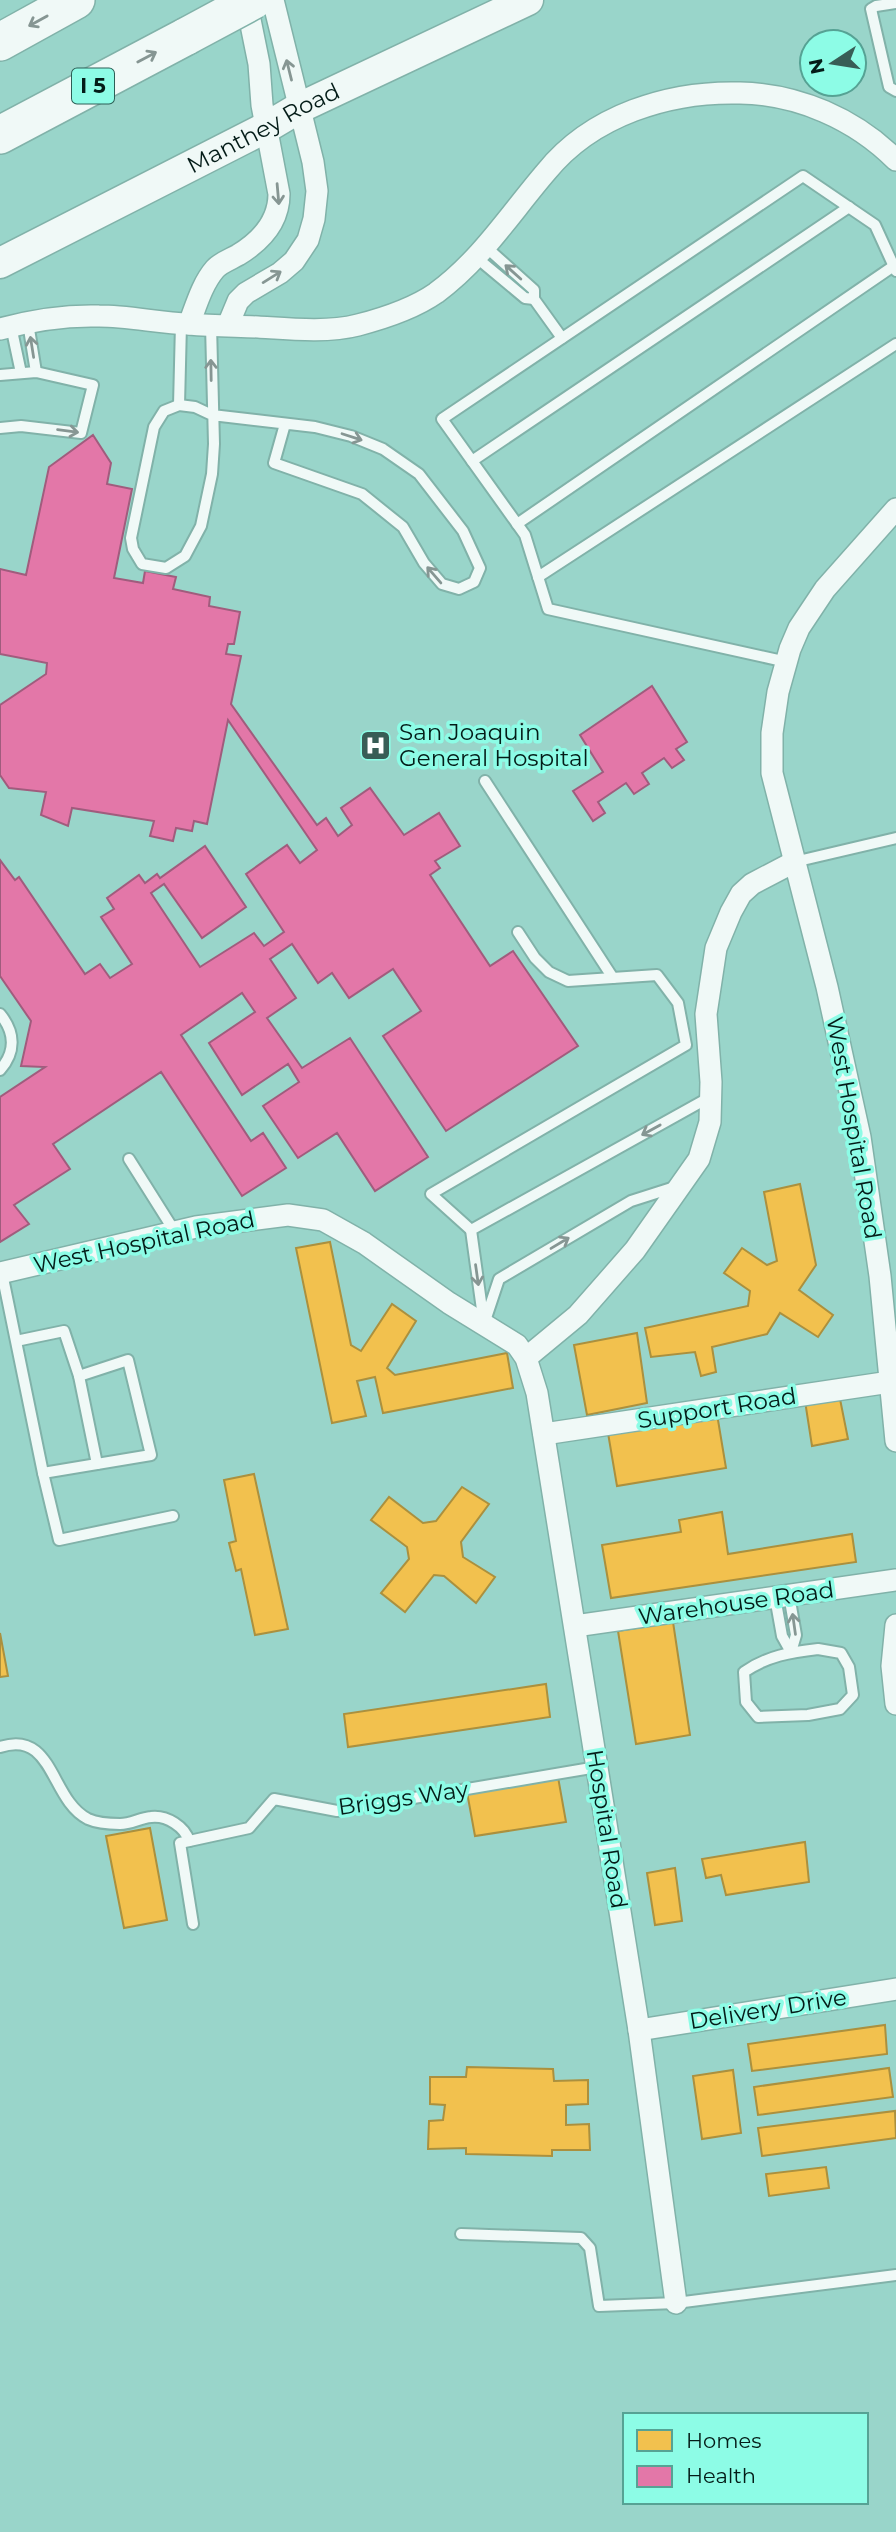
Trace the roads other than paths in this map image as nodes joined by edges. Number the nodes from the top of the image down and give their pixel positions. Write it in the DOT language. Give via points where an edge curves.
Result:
graph roads {
  1 [pos="76,0"];
  2 [pos="247,0"];
  3 [pos="254,0"];
  4 [pos="272,0"];
  5 [pos="528,0"];
  6 [pos="896,3"];
  7 [pos="0,42"];
  8 [pos="896,91"];
  9 [pos="299,108"];
  10 [pos="267,127"];
  11 [pos="0,135"];
  12 [pos="896,160"];
  13 [pos="849,207"];
  14 [pos="482,253"];
  15 [pos="0,263"];
  16 [pos="895,268"];
  17 [pos="185,324"];
  18 [pos="219,325"];
  19 [pos="13,326"];
  20 [pos="562,338"];
  21 [pos="896,344"];
  22 [pos="36,372"];
  23 [pos="21,373"];
  24 [pos="0,375"];
  25 [pos="178,405"];
  26 [pos="212,415"];
  27 [pos="285,424"];
  28 [pos="0,428"];
  29 [pos="472,461"];
  30 [pos="896,509"];
  31 [pos="517,524"];
  32 [pos="538,577"];
  33 [pos="787,662"];
  34 [pos="485,781"];
  35 [pos="896,838"];
  36 [pos="794,862"];
  37 [pos="518,932"];
  38 [pos="613,978"];
  39 [pos="0,1014"];
  40 [pos="0,1070"];
  41 [pos="710,1096"];
  42 [pos="129,1160"];
  43 [pos="680,1185"];
  44 [pos="471,1230"];
  45 [pos="174,1232"];
  46 [pos="1,1273"];
  47 [pos="890,1317"];
  48 [pos="484,1324"];
  49 [pos="16,1342"];
  50 [pos="526,1358"];
  51 [pos="79,1376"];
  52 [pos="890,1382"];
  53 [pos="544,1434"];
  54 [pos="896,1441"];
  55 [pos="97,1464"];
  56 [pos="43,1473"];
  57 [pos="173,1516"];
  58 [pos="896,1580"];
  59 [pos="782,1596"];
  60 [pos="896,1625"];
  61 [pos="575,1626"];
  62 [pos="791,1652"];
  63 [pos="896,1704"];
  64 [pos="0,1748"];
  65 [pos="597,1767"];
  66 [pos="189,1841"];
  67 [pos="193,1924"];
  68 [pos="896,1989"];
  69 [pos="639,2030"];
  70 [pos="461,2234"];
  71 [pos="896,2275"];
  72 [pos="676,2303"];
  1 -- 7 [label="highway, one-way"];
  2 -- 10 [label="street"];
  11 -- 3 [label="highway, I 5, one-way, bridge"];
  9 -- 4 [label="street, one-way"];
  5 -- 9 [label="street, Manthey Road"];
  6 -- 8 [label="lane" via="871,9 888,87"];
  9 -- 10 [label="street, Manthey Road"];
  18 -- 9 [label="street, one-way" via="246,293 294,261 308,240 317,191"];
  10 -- 15 [label="street, Manthey Road"];
  10 -- 17 [label="street, one-way" via="279,208 271,226 250,247 216,268"];
  12 -- 14 [label="street" via="852,125 794,100 763,93 708,92 664,100 615,118 584,136 548,169"];
  13 -- 16 [label="lane" via="874,225"];
  13 -- 20 [label="lane" via="803,176"];
  13 -- 29 [label="lane"];
  14 -- 18 [label="street" via="434,294 400,312 354,326 306,330"];
  14 -- 20 [label="lane" via="526,298 534,299"];
  16 -- 31 [label="lane"];
  17 -- 18 [label="street"];
  17 -- 19 [label="street" via="101,316 51,317"];
  17 -- 25 [label="lane"];
  26 -- 18 [label="lane, one-way"];
  22 -- 19 [label="lane, one-way"];
  19 -- 23 [label="lane"];
  20 -- 29 [label="lane" via="442,419"];
  21 -- 32 [label="lane"];
  22 -- 23 [label="lane"];
  28 -- 22 [label="lane, one-way" via="81,433 93,385"];
  23 -- 24 [label="lane"];
  25 -- 26 [label="lane"];
  25 -- 26 [label="lane" via="164,411 155,427 131,538 142,564 166,568 185,556 201,526 212,474"];
  26 -- 27 [label="lane"];
  27 -- 27 [label="lane, one-way" via="351,436 383,449 419,474 463,531 480,568 474,582 459,589 442,584 403,527 362,494 274,463"];
  29 -- 31 [label="lane"];
  30 -- 33 [label="street, West Hospital Road" via="825,589 799,628"];
  31 -- 32 [label="lane"];
  32 -- 33 [label="lane" via="548,609"];
  33 -- 36 [label="street, West Hospital Road" via="772,733 772,773"];
  34 -- 38 [label="lane"];
  35 -- 36 [label="lane"];
  36 -- 41 [label="street" via="741,894 716,948 706,1014"];
  36 -- 47 [label="street, West Hospital Road" via="860,1137"];
  37 -- 38 [label="lane" via="535,958 568,981"];
  38 -- 44 [label="lane" via="657,975 678,1003 686,1045 431,1194"];
  39 -- 40 [label="lane" via="8,1024 12,1048"];
  41 -- 43 [label="street" via="710,1122 699,1159"];
  41 -- 44 [label="lane, one-way"];
  42 -- 45 [label="lane"];
  48 -- 43 [label="lane, one-way" via="499,1279 631,1201"];
  43 -- 50 [label="street" via="635,1250 578,1315"];
  44 -- 48 [label="lane, one-way"];
  45 -- 46 [label="street, West Hospital Road"];
  45 -- 48 [label="street, West Hospital Road" via="288,1214 323,1220"];
  46 -- 49 [label="lane"];
  47 -- 52 [label="street, West Hospital Road"];
  48 -- 50 [label="street, West Hospital Road" via="511,1341"];
  49 -- 51 [label="lane" via="64,1331"];
  49 -- 56 [label="lane"];
  50 -- 53 [label="street, Hospital Road"];
  51 -- 55 [label="lane"];
  51 -- 55 [label="lane" via="128,1360 151,1455"];
  52 -- 53 [label="street, Support Road"];
  52 -- 54 [label="street, West Hospital Road"];
  53 -- 61 [label="street, Hospital Road"];
  55 -- 56 [label="lane"];
  56 -- 57 [label="lane" via="59,1539"];
  58 -- 59 [label="street, Warehouse Road"];
  59 -- 61 [label="street, Warehouse Road"];
  59 -- 62 [label="lane" via="796,1635"];
  60 -- 63 [label="street" via="892,1666"];
  61 -- 65 [label="street, Hospital Road"];
  62 -- 62 [label="lane" via="818,1649 841,1653 849,1667 853,1695 840,1709 758,1717 746,1702 744,1672 760,1661"];
  64 -- 66 [label="lane" via="23,1746 41,1756 66,1800 90,1820 120,1824 155,1816 173,1822"];
  65 -- 66 [label="lane, Briggs Way" via="337,1811 274,1799 249,1828"];
  65 -- 69 [label="street, Hospital Road"];
  66 -- 67 [label="lane" via="180,1843"];
  68 -- 69 [label="street, Delivery Drive"];
  69 -- 72 [label="street, Hospital Road"];
  70 -- 72 [label="lane" via="581,2238 590,2248 599,2306"];
  71 -- 72 [label="lane"];
}
